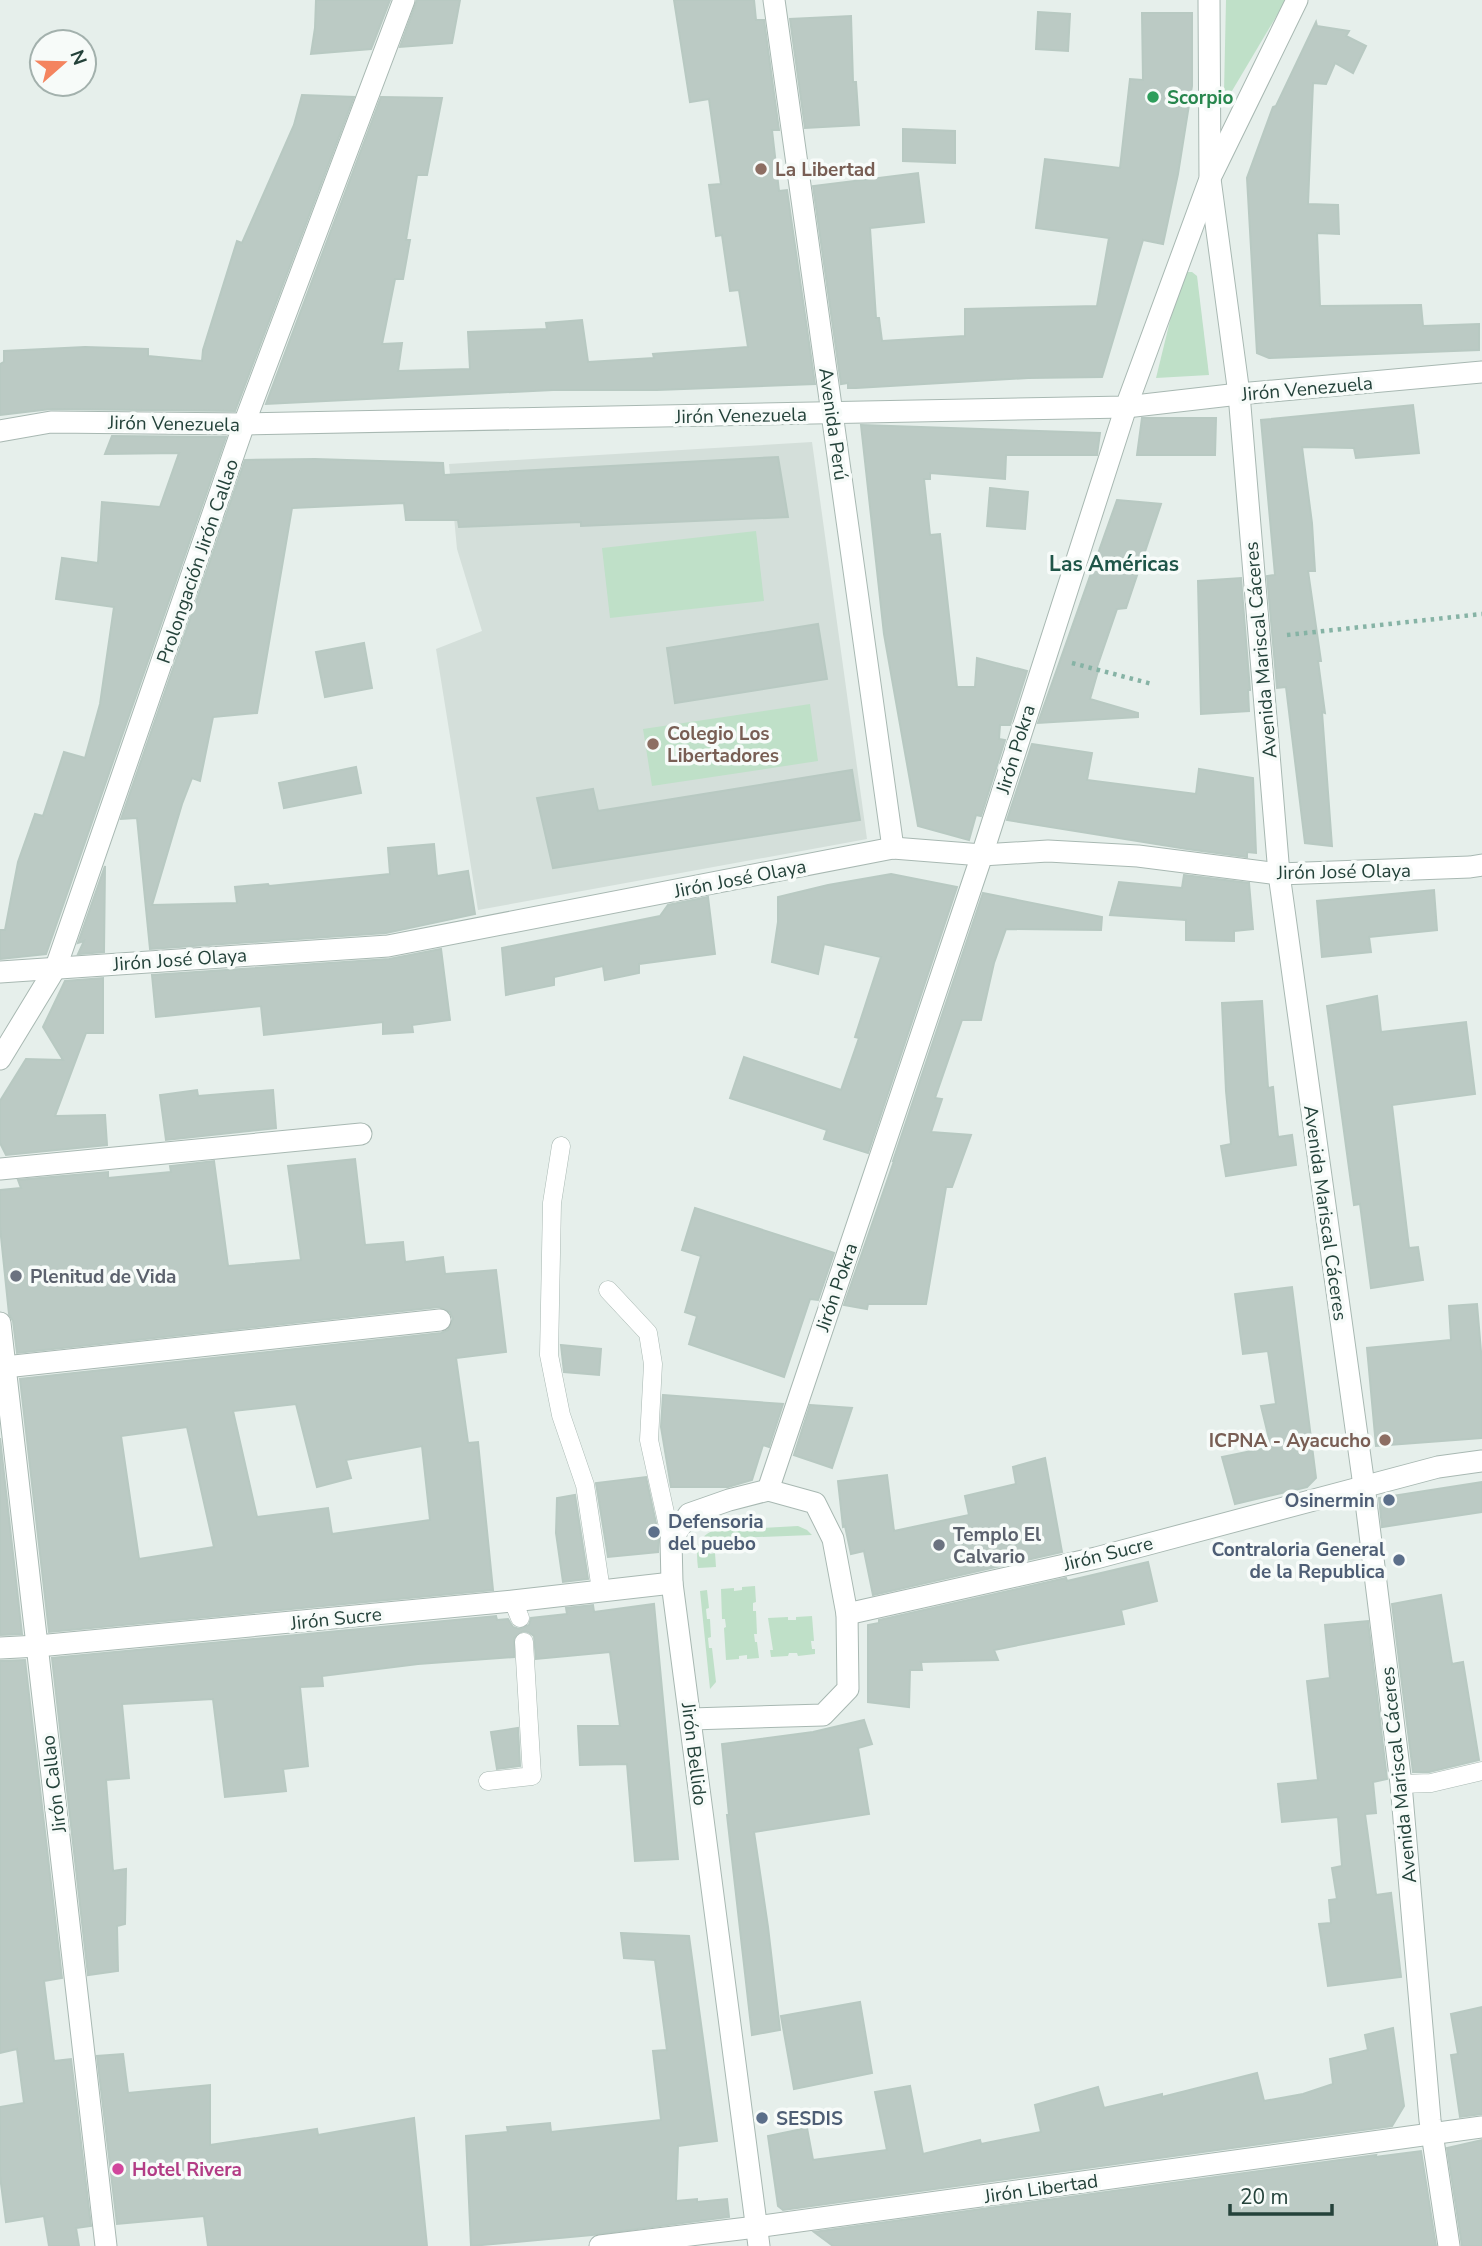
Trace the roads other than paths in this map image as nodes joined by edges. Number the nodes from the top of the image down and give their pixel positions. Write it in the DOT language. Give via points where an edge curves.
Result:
graph roads {
  1 [pos="404,0"];
  2 [pos="774,0"];
  3 [pos="1209,0"];
  4 [pos="1297,0"];
  5 [pos="1210,179"];
  6 [pos="1482,372"];
  7 [pos="1239,394"];
  8 [pos="1126,407"];
  9 [pos="832,413"];
  10 [pos="244,424"];
  11 [pos="0,431"];
  12 [pos="893,848"];
  13 [pos="982,855"];
  14 [pos="1482,864"];
  15 [pos="1279,874"];
  16 [pos="57,967"];
  17 [pos="0,972"];
  18 [pos="0,1059"];
  19 [pos="361,1134"];
  20 [pos="561,1146"];
  21 [pos="0,1169"];
  22 [pos="608,1290"];
  23 [pos="440,1320"];
  24 [pos="0,1323"];
  25 [pos="5,1367"];
  26 [pos="1482,1461"];
  27 [pos="1364,1486"];
  28 [pos="768,1490"];
  29 [pos="671,1540"];
  30 [pos="672,1583"];
  31 [pos="601,1590"];
  32 [pos="847,1614"];
  33 [pos="524,1642"];
  34 [pos="37,1646"];
  35 [pos="0,1648"];
  36 [pos="691,1719"];
  37 [pos="1482,1771"];
  38 [pos="488,1781"];
  39 [pos="1401,1784"];
  40 [pos="1482,2127"];
  41 [pos="1433,2134"];
  42 [pos="757,2237"];
  43 [pos="106,2246"];
  44 [pos="600,2246"];
  45 [pos="1449,2246"];
  1 -- 10 [label="street, Prolongación Jirón Callao"];
  2 -- 9 [label="street, Avenida Perú"];
  3 -- 5 [label="street, Jirón Pokra"];
  4 -- 5 [label="street"];
  5 -- 7 [label="street, Avenida Mariscal Cáceres"];
  5 -- 8 [label="street, Jirón Pokra"];
  6 -- 7 [label="street, Jirón Venezuela"];
  7 -- 8 [label="street, Jirón Venezuela"];
  7 -- 15 [label="street, Avenida Mariscal Cáceres"];
  8 -- 9 [label="street, Jirón Venezuela"];
  8 -- 13 [label="street, Jirón Pokra"];
  9 -- 10 [label="street, Jirón Venezuela"];
  9 -- 12 [label="street, Avenida Perú"];
  10 -- 11 [label="street, Jirón Venezuela" via="51,422"];
  10 -- 16 [label="street, Prolongación Jirón Callao"];
  12 -- 13 [label="street, Jirón José Olaya"];
  12 -- 16 [label="street, Jirón José Olaya" via="388,946"];
  13 -- 15 [label="street, Jirón José Olaya" via="1048,851 1138,856"];
  13 -- 28 [label="street, Jirón Pokra"];
  14 -- 15 [label="street, Jirón José Olaya"];
  15 -- 27 [label="street, Avenida Mariscal Cáceres"];
  16 -- 17 [label="street, Jirón José Olaya"];
  16 -- 18 [label="street"];
  19 -- 21 [label="street"];
  20 -- 31 [label="lane" via="552,1203 549,1355 561,1415 585,1485"];
  22 -- 29 [label="lane" via="648,1333 653,1364 649,1440"];
  23 -- 25 [label="street"];
  24 -- 25 [label="street, Jirón Callao"];
  25 -- 34 [label="street, Jirón Callao"];
  26 -- 27 [label="street, Jirón Sucre"];
  27 -- 32 [label="street, Jirón Sucre" via="1096,1558"];
  27 -- 39 [label="street, Avenida Mariscal Cáceres"];
  28 -- 29 [label="street" via="689,1514"];
  28 -- 32 [label="street" via="816,1503 833,1539"];
  29 -- 30 [label="street, Jirón Bellido"];
  30 -- 31 [label="street, Jirón Sucre"];
  30 -- 36 [label="street, Jirón Bellido"];
  31 -- 34 [label="street, Jirón Sucre" via="517,1609"];
  32 -- 36 [label="street" via="848,1689 823,1714"];
  33 -- 38 [label="lane" via="531,1776"];
  34 -- 35 [label="street, Jirón Sucre"];
  34 -- 43 [label="street, Jirón Callao"];
  36 -- 42 [label="street, Jirón Bellido"];
  37 -- 39 [label="lane" via="1431,1783"];
  39 -- 41 [label="street, Avenida Mariscal Cáceres"];
  40 -- 41 [label="street, Jirón Libertad"];
  41 -- 42 [label="street, Jirón Libertad"];
  41 -- 45 [label="street, Avenida Mariscal Cáceres"];
  42 -- 44 [label="street, Jirón Libertad"];
}
